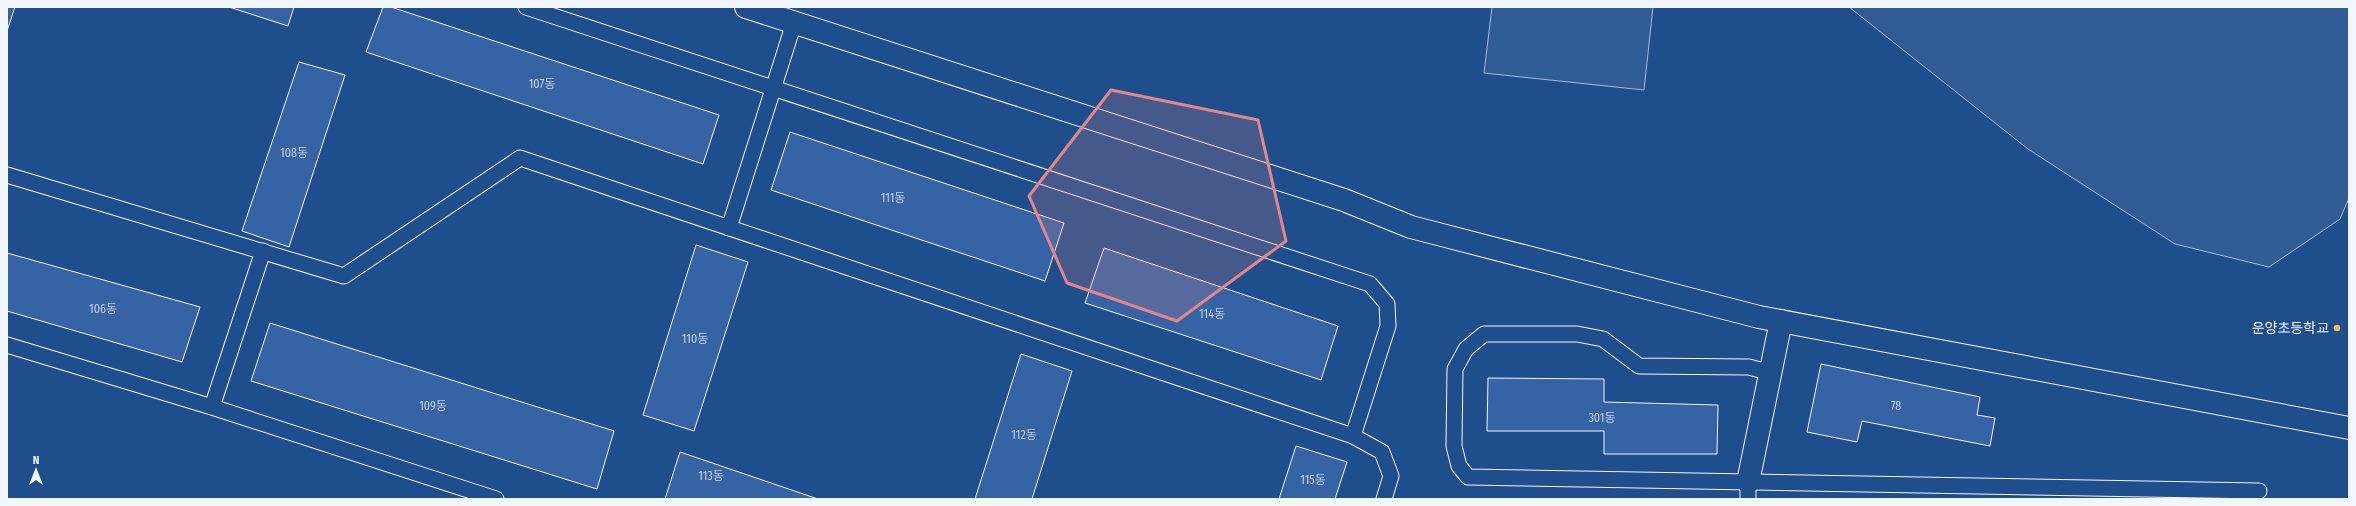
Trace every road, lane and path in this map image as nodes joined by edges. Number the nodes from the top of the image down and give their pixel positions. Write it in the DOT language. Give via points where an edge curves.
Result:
graph roads {
  1 [pos="526,7"];
  2 [pos="746,7"];
  3 [pos="794,23"];
  4 [pos="773,88"];
  5 [pos="7,175"];
  6 [pos="729,228"];
  7 [pos="263,252"];
  8 [pos="1781,321"];
  9 [pos="7,345"];
  10 [pos="1771,373"];
  11 [pos="212,407"];
  12 [pos="2349,428"];
  13 [pos="1352,436"];
  14 [pos="1748,490"];
  15 [pos="2259,491"];
  16 [pos="496,499"];
  17 [pos="1384,499"];
  1 -- 4 [label="lane"];
  2 -- 3 [label="street"];
  3 -- 4 [label="lane"];
  3 -- 8 [label="street" via="1344,200 1411,226"];
  4 -- 6 [label="lane"];
  4 -- 13 [label="lane" via="1370,284 1386,304 1388,326"];
  5 -- 7 [label="lane"];
  6 -- 7 [label="lane" via="520,158 344,276"];
  6 -- 13 [label="lane"];
  7 -- 11 [label="lane"];
  8 -- 10 [label="street"];
  8 -- 12 [label="street"];
  9 -- 11 [label="lane"];
  10 -- 14 [label="street"];
  10 -- 14 [label="lane" via="1749,367 1639,366 1603,339 1577,334 1484,334 1466,349 1455,369 1454,446 1459,466 1468,477"];
  11 -- 16 [label="lane"];
  13 -- 17 [label="lane" via="1382,452 1391,476"];
  14 -- 15 [label="lane"];
}
